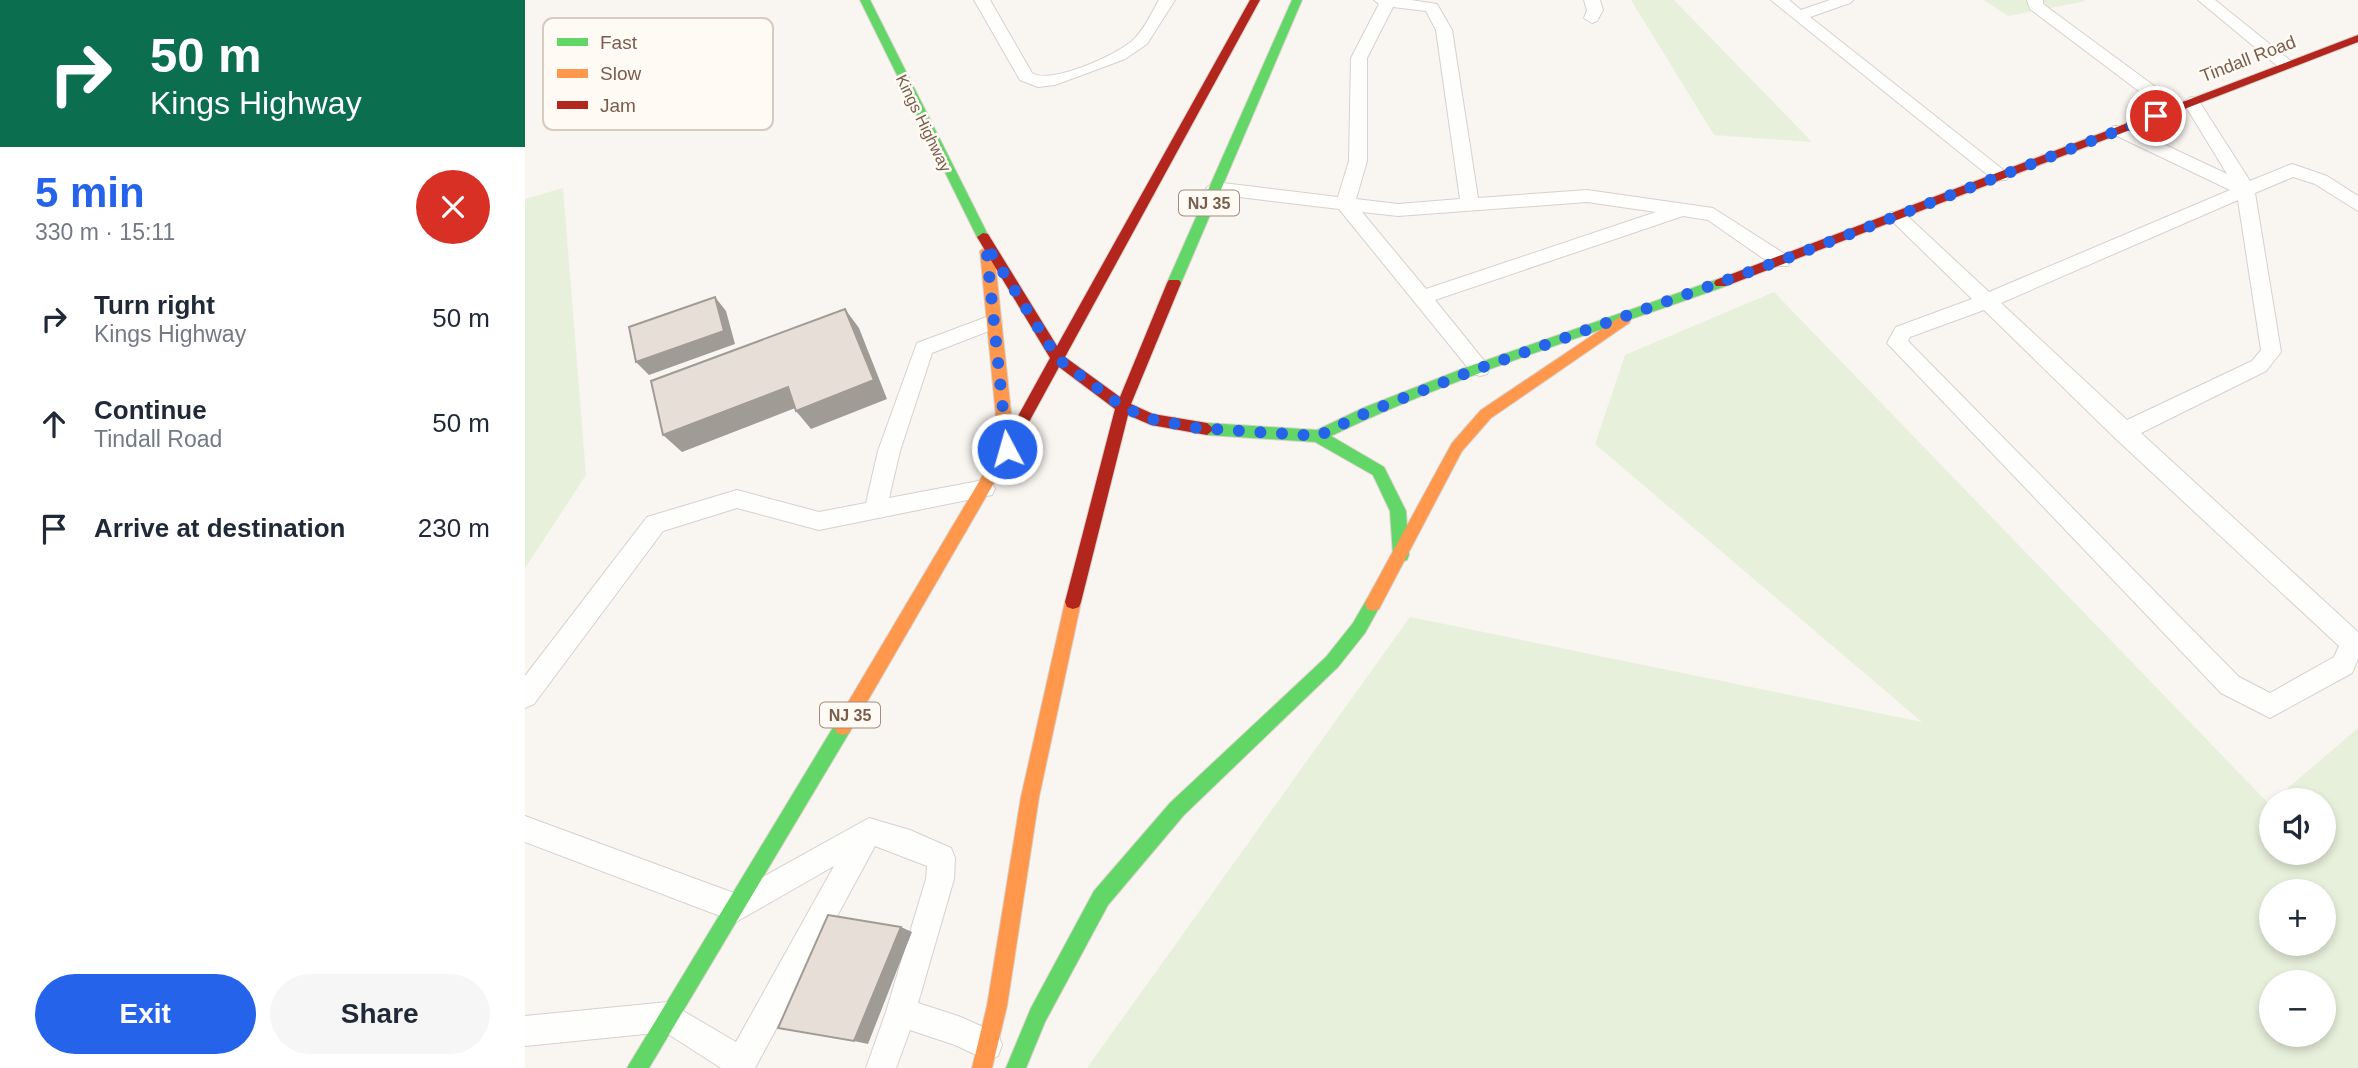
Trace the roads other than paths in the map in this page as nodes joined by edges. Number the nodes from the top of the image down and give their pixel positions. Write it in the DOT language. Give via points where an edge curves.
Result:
graph roads {
  1 [pos="865,0"];
  2 [pos="982,0"];
  3 [pos="1167,0"];
  4 [pos="1255,0"];
  5 [pos="1297,0"];
  6 [pos="1592,0"];
  7 [pos="1779,0"];
  8 [pos="1845,0"];
  9 [pos="2035,0"];
  10 [pos="2206,0"];
  11 [pos="1385,1"];
  12 [pos="1438,4"];
  13 [pos="1799,16"];
  14 [pos="1592,18"];
  15 [pos="2358,38"];
  16 [pos="2286,65"];
  17 [pos="2182,105"];
  18 [pos="2119,130"];
  19 [pos="2000,176"];
  20 [pos="1215,188"];
  21 [pos="2246,190"];
  22 [pos="1345,204"];
  23 [pos="1470,205"];
  24 [pos="2358,205"];
  25 [pos="1682,210"];
  26 [pos="1897,216"];
  27 [pos="986,245"];
  28 [pos="1781,261"];
  29 [pos="1422,297"];
  30 [pos="1986,301"];
  31 [pos="1624,319"];
  32 [pos="992,322"];
  33 [pos="1058,359"];
  34 [pos="1480,368"];
  35 [pos="1123,407"];
  36 [pos="2123,432"];
  37 [pos="1318,436"];
  38 [pos="1007,449"];
  39 [pos="984,489"];
  40 [pos="875,510"];
  41 [pos="1401,555"];
  42 [pos="525,696"];
  43 [pos="525,829"];
  44 [pos="869,831"];
  45 [pos="736,908"];
  46 [pos="901,1012"];
  47 [pos="668,1017"];
  48 [pos="525,1031"];
  49 [pos="985,1057"];
  50 [pos="739,1065"];
  51 [pos="637,1068"];
  52 [pos="881,1068"];
  53 [pos="1016,1068"];
  1 -- 27 [label="main road, Kings Highway"];
  2 -- 3 [label="lane" via="1026,76 1044,83 1130,50 1142,40"];
  4 -- 33 [label="main road, NJ 35"];
  5 -- 20 [label="main road, NJ 35"];
  6 -- 14 [label="lane"];
  7 -- 13 [label="lane"];
  8 -- 13 [label="lane"];
  9 -- 17 [label="lane" via="2035,6"];
  10 -- 16 [label="lane"];
  11 -- 12 [label="lane"];
  11 -- 22 [label="lane" via="1359,58 1358,161"];
  12 -- 23 [label="lane"];
  13 -- 19 [label="lane"];
  15 -- 16 [label="main road, Tindall Road"];
  16 -- 17 [label="main road, Tindall Road"];
  17 -- 18 [label="main road, Tindall Road"];
  17 -- 21 [label="lane"];
  18 -- 19 [label="main road, Tindall Road"];
  18 -- 21 [label="lane"];
  19 -- 26 [label="main road, Tindall Road"];
  20 -- 22 [label="lane"];
  20 -- 35 [label="main road, NJ 35"];
  21 -- 24 [label="lane" via="2293,170 2321,180"];
  21 -- 30 [label="lane"];
  21 -- 36 [label="lane" via="2271,352 2259,366"];
  22 -- 23 [label="lane" via="1398,210"];
  22 -- 29 [label="lane"];
  23 -- 25 [label="lane" via="1587,196"];
  25 -- 28 [label="lane" via="1713,214"];
  25 -- 29 [label="lane"];
  26 -- 28 [label="main road, Tindall Road"];
  26 -- 30 [label="lane"];
  27 -- 32 [label="main road, Kings Highway"];
  27 -- 33 [label="main road, Kings Highway"];
  28 -- 31 [label="main road, Tindall Road"];
  29 -- 34 [label="lane"];
  30 -- 36 [label="lane"];
  30 -- 36 [label="lane" via="1903,332 1898,344 2230,685 2270,706 2343,665 2353,643"];
  31 -- 34 [label="main road, Tindall Road"];
  31 -- 41 [label="main road" via="1486,414 1457,447"];
  32 -- 38 [label="main road, Kings Highway"];
  32 -- 40 [label="lane" via="924,348 889,451"];
  33 -- 35 [label="main road, Kings Highway"];
  33 -- 38 [label="main road, NJ 35"];
  34 -- 37 [label="main road, Tindall Road"];
  35 -- 37 [label="main road, Tindall Road" via="1151,419 1197,428"];
  35 -- 49 [label="main road, NJ 35" via="1065,635 1030,797"];
  37 -- 41 [label="main road" via="1379,471 1398,511"];
  38 -- 39 [label="main road, NJ 35"];
  39 -- 40 [label="lane"];
  39 -- 45 [label="main road, NJ 35"];
  40 -- 42 [label="lane" via="819,521 737,499 655,524"];
  41 -- 53 [label="main road" via="1359,628 1332,662 1177,809 1101,898 1038,1016"];
  43 -- 45 [label="lane"];
  44 -- 45 [label="lane"];
  44 -- 46 [label="lane" via="941,858 940,879"];
  44 -- 50 [label="lane"];
  45 -- 47 [label="main road, NJ 35"];
  46 -- 49 [label="lane" via="961,1032"];
  46 -- 52 [label="lane"];
  47 -- 48 [label="lane"];
  47 -- 50 [label="lane"];
  47 -- 51 [label="main road, NJ 35"];
}
